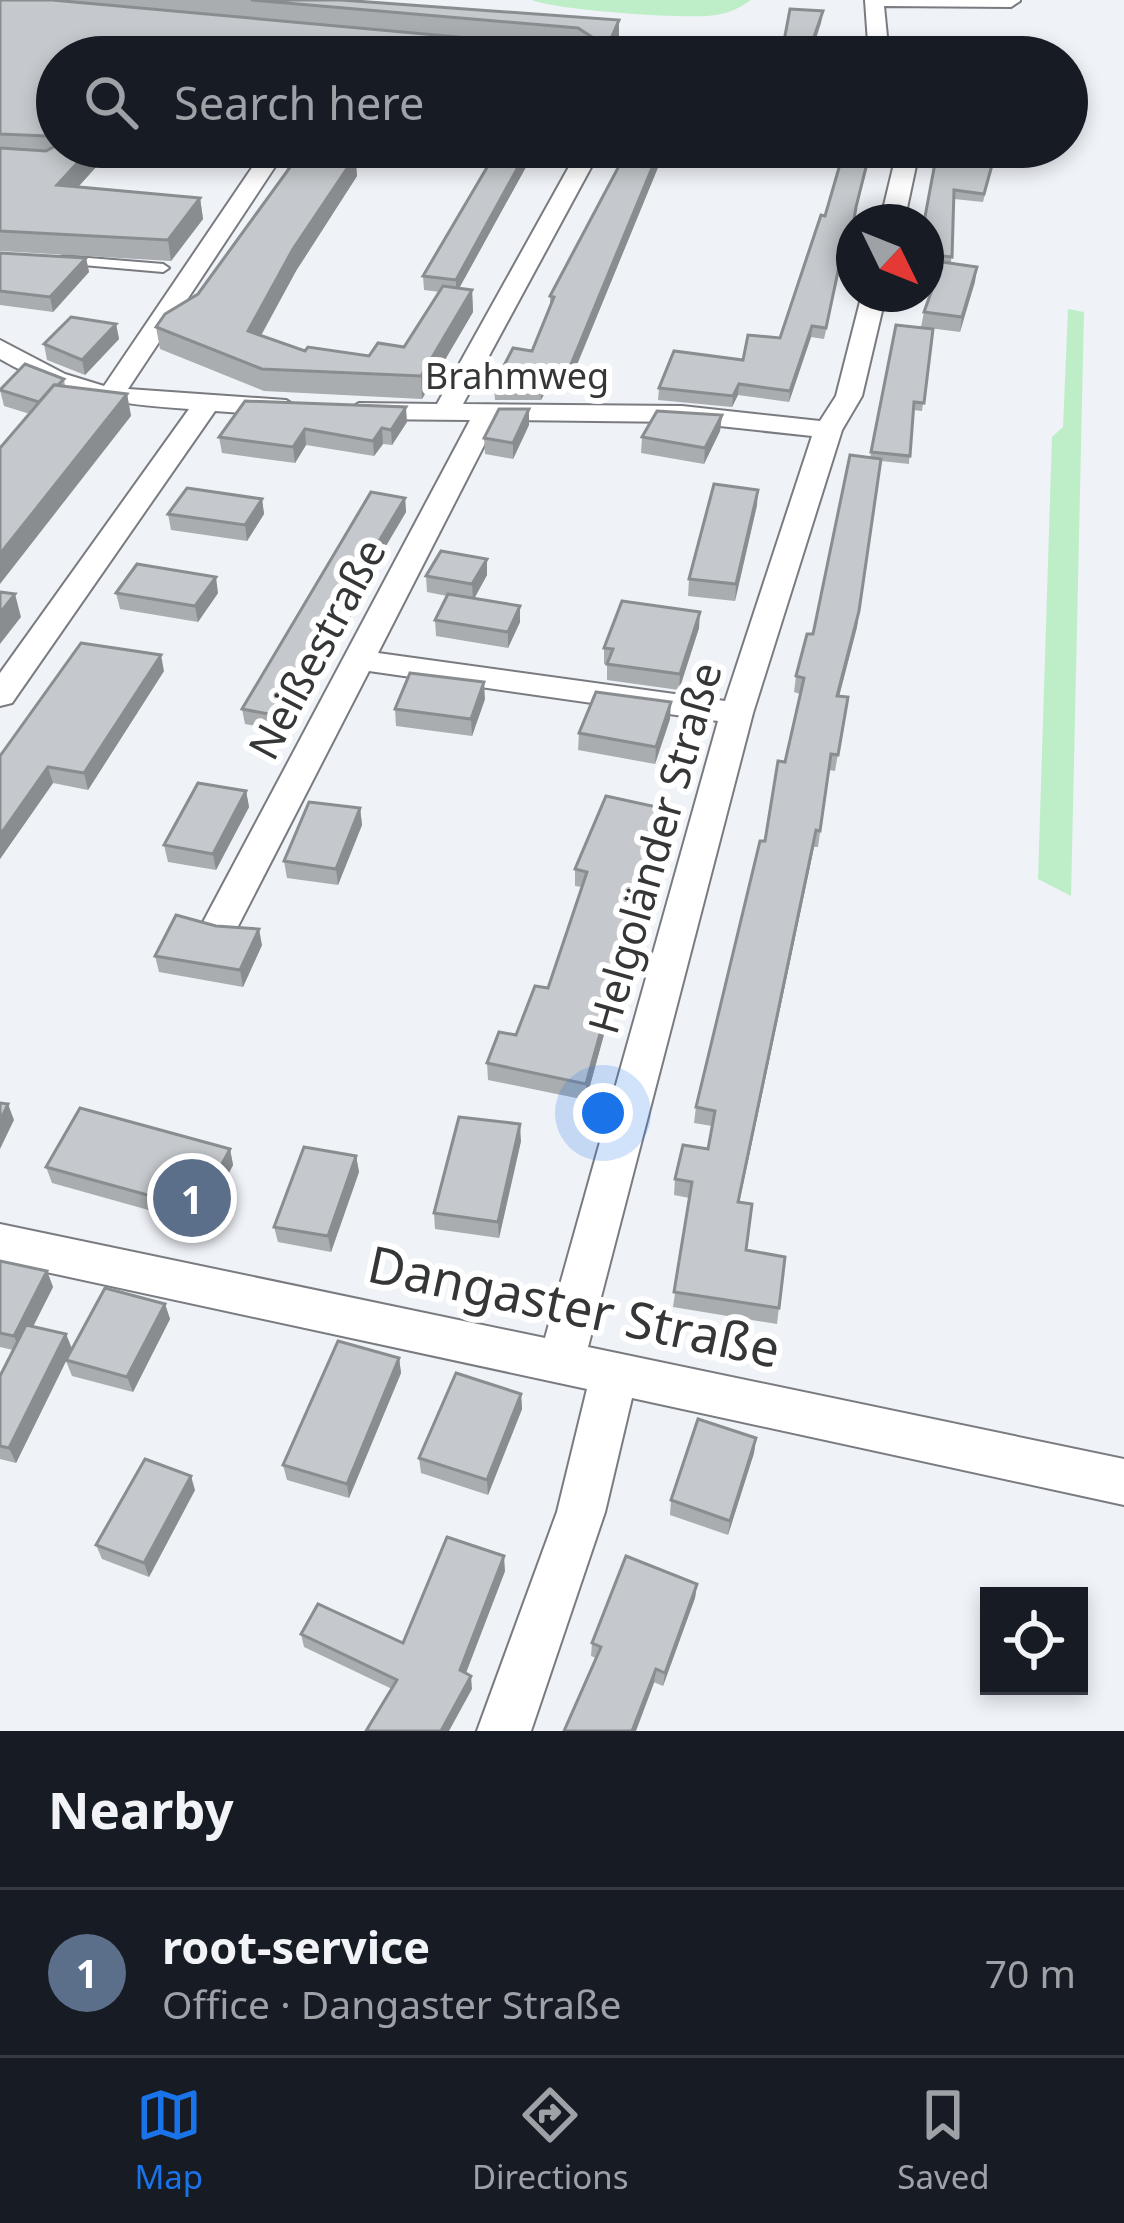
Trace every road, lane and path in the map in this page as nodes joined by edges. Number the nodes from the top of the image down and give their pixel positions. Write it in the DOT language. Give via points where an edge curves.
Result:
graph roads {
  1 [pos="1011,2"];
  2 [pos="877,36"];
  3 [pos="263,168"];
  4 [pos="580,168"];
  5 [pos="904,168"];
  6 [pos="896,204"];
  7 [pos="53,259"];
  8 [pos="163,268"];
  9 [pos="870,312"];
  10 [pos="0,348"];
  11 [pos="110,396"];
  12 [pos="206,405"];
  13 [pos="446,412"];
  14 [pos="488,412"];
  15 [pos="828,430"];
  16 [pos="359,660"];
  17 [pos="0,696"];
  18 [pos="737,713"];
  19 [pos="220,924"];
  20 [pos="0,1243"];
  21 [pos="561,1363"];
  22 [pos="614,1374"];
  23 [pos="1124,1482"];
  24 [pos="504,1731"];
  1 -- 2 [label="street" via="874,0"];
  3 -- 11 [label="street"];
  4 -- 13 [label="street"];
  5 -- 6 [label="street"];
  7 -- 8 [label="lane"];
  9 -- 15 [label="street, Helgoländer Straße" via="849,396"];
  10 -- 11 [label="street, Brahmweg" via="56,380"];
  11 -- 12 [label="street, Brahmweg"];
  12 -- 13 [label="street, Brahmweg"];
  12 -- 17 [label="street"];
  13 -- 14 [label="street, Brahmweg"];
  14 -- 15 [label="street, Brahmweg" via="698,414"];
  14 -- 16 [label="street, Neißestraße"];
  15 -- 18 [label="street, Helgoländer Straße"];
  16 -- 18 [label="street"];
  16 -- 19 [label="street, Neißestraße"];
  18 -- 21 [label="street, Helgoländer Straße"];
  20 -- 21 [label="street, Dangaster Straße"];
  21 -- 22 [label="street, Dangaster Straße"];
  22 -- 23 [label="street, Dangaster Straße"];
  22 -- 24 [label="street" via="581,1512"];
}
